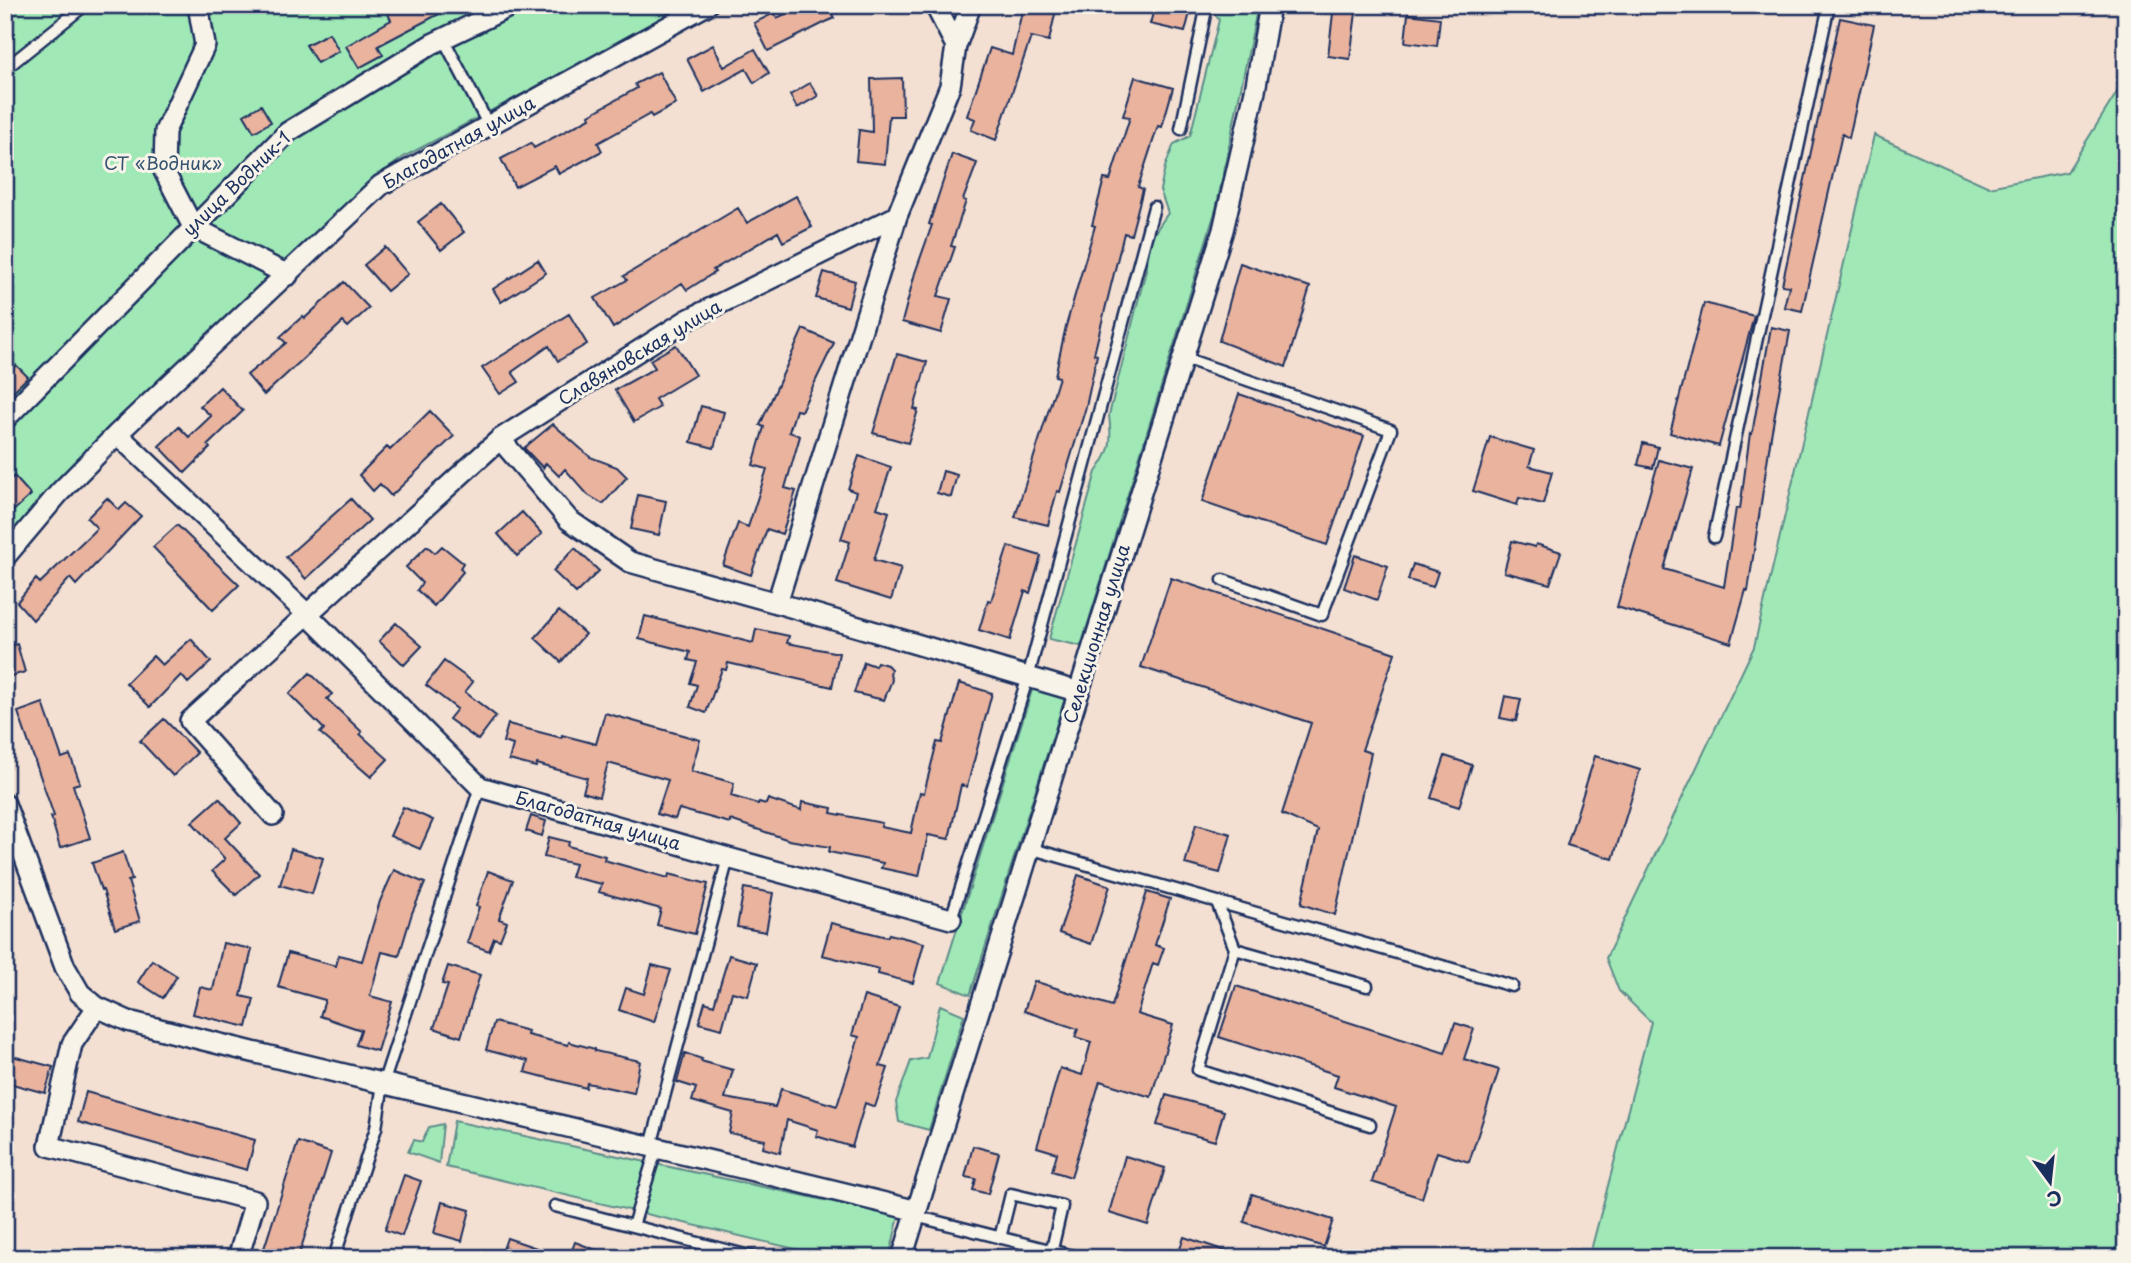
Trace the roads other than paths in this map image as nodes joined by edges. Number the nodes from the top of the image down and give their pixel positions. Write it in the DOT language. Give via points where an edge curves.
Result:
graph roads {
  1 [pos="85,5"];
  2 [pos="198,5"];
  3 [pos="513,5"];
  4 [pos="707,5"];
  5 [pos="935,5"];
  6 [pos="971,5"];
  7 [pos="1207,5"];
  8 [pos="1270,5"];
  9 [pos="1829,5"];
  10 [pos="443,38"];
  11 [pos="956,46"];
  12 [pos="5,69"];
  13 [pos="489,125"];
  14 [pos="1181,129"];
  15 [pos="1154,207"];
  16 [pos="897,216"];
  17 [pos="193,228"];
  18 [pos="288,275"];
  19 [pos="1184,358"];
  20 [pos="5,419"];
  21 [pos="117,434"];
  22 [pos="500,439"];
  23 [pos="1714,537"];
  24 [pos="5,557"];
  25 [pos="1223,580"];
  26 [pos="777,603"];
  27 [pos="308,615"];
  28 [pos="1028,677"];
  29 [pos="1079,692"];
  30 [pos="480,787"];
  31 [pos="5,804"];
  32 [pos="273,815"];
  33 [pos="1029,848"];
  34 [pos="728,858"];
  35 [pos="1217,902"];
  36 [pos="951,919"];
  37 [pos="1235,949"];
  38 [pos="1367,986"];
  39 [pos="1513,986"];
  40 [pos="97,1007"];
  41 [pos="383,1084"];
  42 [pos="1370,1125"];
  43 [pos="654,1146"];
  44 [pos="555,1206"];
  45 [pos="916,1214"];
  46 [pos="633,1226"];
  47 [pos="1000,1238"];
  48 [pos="1051,1254"];
  49 [pos="238,1258"];
  50 [pos="334,1258"];
  51 [pos="757,1258"];
  52 [pos="902,1258"];
  53 [pos="1080,1258"];
  1 -- 12 [label="lane"];
  2 -- 17 [label="street" via="205,45 165,131 164,171"];
  3 -- 10 [label="street, улица Водник-1"];
  4 -- 13 [label="street, Благодатная улица"];
  5 -- 11 [label="street"];
  6 -- 11 [label="street"];
  7 -- 14 [label="lane"];
  8 -- 19 [label="street, Селекционная улица" via="1223,230"];
  9 -- 23 [label="lane"];
  10 -- 13 [label="lane"];
  10 -- 17 [label="street, улица Водник-1" via="288,132"];
  11 -- 16 [label="street" via="950,86"];
  13 -- 18 [label="street, Благодатная улица" via="381,185"];
  15 -- 28 [label="lane"];
  16 -- 22 [label="street, Славяновская улица" via="687,320"];
  16 -- 26 [label="street"];
  17 -- 18 [label="street"];
  17 -- 20 [label="street, улица Водник-1"];
  18 -- 21 [label="street, Благодатная улица"];
  19 -- 25 [label="lane" via="1391,430 1322,615"];
  19 -- 29 [label="street, Селекционная улица"];
  21 -- 24 [label="street, Благодатная улица"];
  21 -- 27 [label="street, Благодатная улица"];
  22 -- 26 [label="street" via="569,520 630,562"];
  22 -- 27 [label="street, Славяновская улица"];
  26 -- 28 [label="street"];
  27 -- 30 [label="street, Благодатная улица"];
  27 -- 32 [label="street" via="190,721"];
  28 -- 29 [label="street"];
  28 -- 36 [label="lane"];
  29 -- 33 [label="street, Селекционная улица"];
  30 -- 34 [label="street, Благодатная улица"];
  30 -- 41 [label="lane"];
  31 -- 40 [label="street" via="65,967 80,993"];
  33 -- 35 [label="lane"];
  33 -- 45 [label="street, Селекционная улица"];
  34 -- 36 [label="street, Благодатная улица"];
  34 -- 43 [label="lane"];
  35 -- 37 [label="lane"];
  35 -- 39 [label="lane"];
  37 -- 38 [label="lane"];
  37 -- 42 [label="lane" via="1198,1070"];
  40 -- 41 [label="street" via="128,1021"];
  40 -- 49 [label="street" via="72,1044 50,1146 256,1201"];
  41 -- 43 [label="street"];
  41 -- 50 [label="lane" via="376,1128"];
  43 -- 45 [label="street"];
  43 -- 46 [label="lane"];
  44 -- 46 [label="lane"];
  45 -- 47 [label="lane"];
  45 -- 52 [label="street, Селекционная улица"];
  46 -- 51 [label="lane"];
  47 -- 48 [label="lane"];
  47 -- 48 [label="lane" via="1011,1194 1062,1206"];
  48 -- 53 [label="lane"];
}
